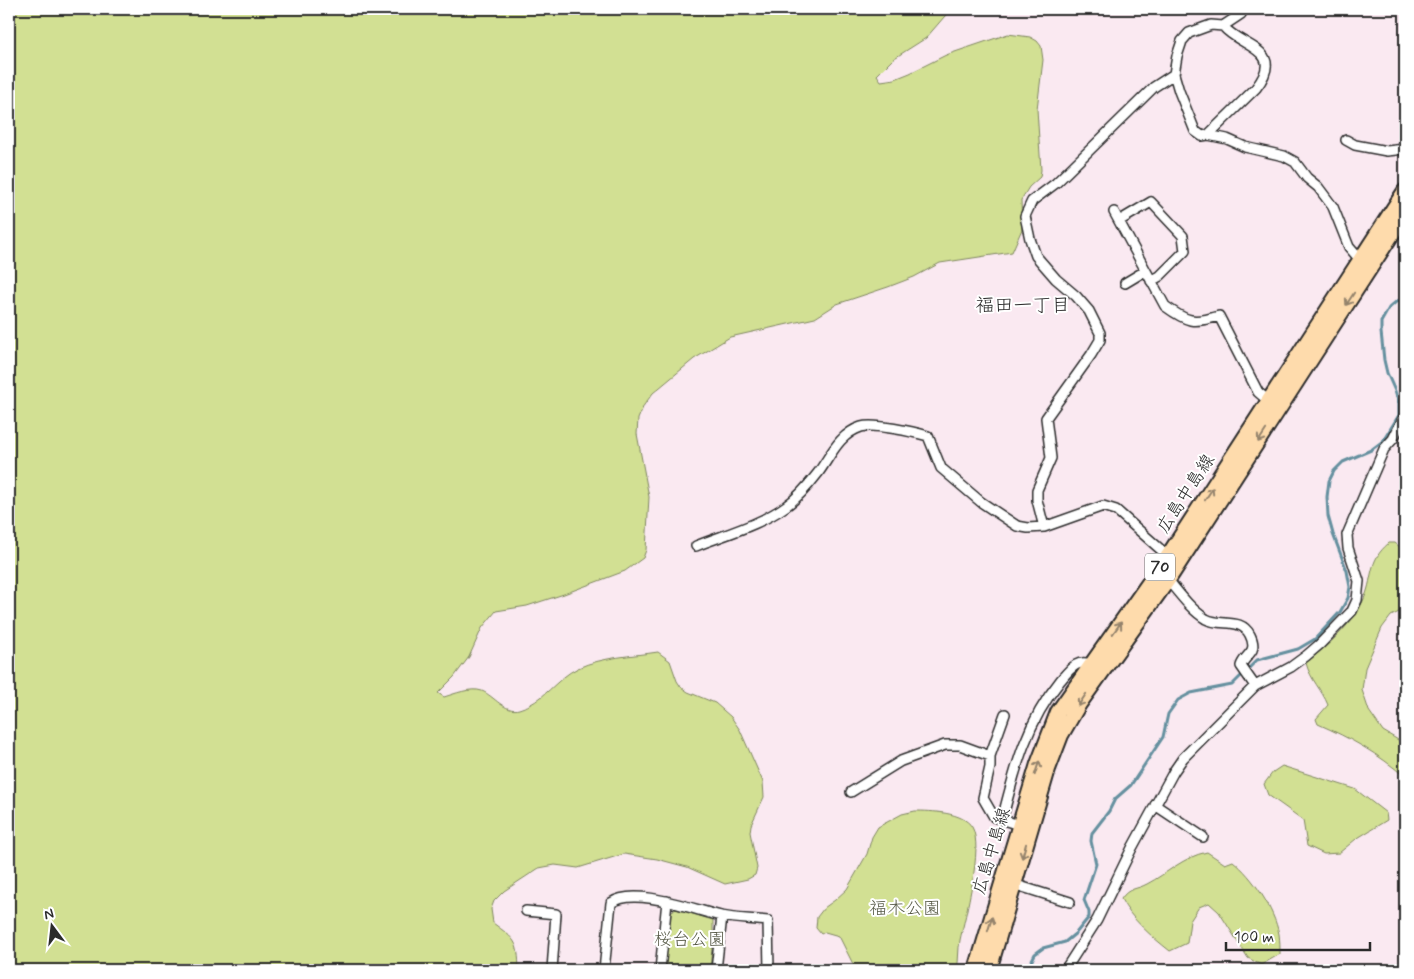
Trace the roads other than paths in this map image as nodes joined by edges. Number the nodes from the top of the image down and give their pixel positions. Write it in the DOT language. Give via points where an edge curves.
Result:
graph roads {
  1 [pos="1243,9"];
  2 [pos="1223,26"];
  3 [pos="1174,74"];
  4 [pos="1208,135"];
  5 [pos="1346,140"];
  6 [pos="1405,149"];
  7 [pos="1405,191"];
  8 [pos="1405,214"];
  9 [pos="1365,264"];
  10 [pos="1145,271"];
  11 [pos="1151,281"];
  12 [pos="1125,282"];
  13 [pos="1274,405"];
  14 [pos="1405,415"];
  15 [pos="1044,527"];
  16 [pos="696,546"];
  17 [pos="1174,560"];
  18 [pos="1168,580"];
  19 [pos="1097,667"];
  20 [pos="1255,686"];
  21 [pos="1005,714"];
  22 [pos="990,756"];
  23 [pos="851,792"];
  24 [pos="1155,805"];
  25 [pos="1002,820"];
  26 [pos="1019,826"];
  27 [pos="1203,837"];
  28 [pos="1008,883"];
  29 [pos="668,901"];
  30 [pos="1070,902"];
  31 [pos="526,911"];
  32 [pos="722,916"];
  33 [pos="552,970"];
  34 [pos="604,970"];
  35 [pos="660,970"];
  36 [pos="716,970"];
  37 [pos="769,970"];
  38 [pos="976,970"];
  39 [pos="989,970"];
  40 [pos="1065,970"];
  1 -- 2 [label="street"];
  2 -- 3 [label="street" via="1211,25 1189,33 1182,41"];
  2 -- 4 [label="street" via="1257,48 1264,56 1265,67 1263,79 1256,88"];
  3 -- 4 [label="street" via="1195,131 1202,136"];
  3 -- 15 [label="street" via="1154,87 1056,183 1032,201 1025,216 1036,256 1089,311 1100,333 1100,340 1091,355 1046,418 1051,458 1036,490"];
  4 -- 9 [label="street" via="1296,162 1333,207 1349,248"];
  5 -- 6 [label="street" via="1387,151"];
  7 -- 9 [label="main road, 広島中島線 / 70"];
  8 -- 9 [label="main road, 広島中島線 / 70"];
  9 -- 13 [label="main road, 広島中島線 / 70"];
  10 -- 11 [label="street"];
  10 -- 11 [label="street" via="1116,216 1151,202 1183,236 1185,252"];
  10 -- 12 [label="street"];
  11 -- 13 [label="street" via="1165,306 1176,314 1201,322 1219,316 1258,392"];
  13 -- 17 [label="main road, 広島中島線 / 70"];
  14 -- 20 [label="street" via="1384,449 1347,536 1359,581 1357,600 1352,610 1306,656"];
  15 -- 16 [label="street" via="1017,526 981,502 941,468 928,436 906,430 863,427 848,433 804,491 785,507 754,524"];
  15 -- 17 [label="street" via="1108,507 1116,510"];
  17 -- 18 [label="main road, 広島中島線 / 70"];
  19 -- 17 [label="main road, 広島中島線 / 70, one-way"];
  18 -- 19 [label="main road, 広島中島線 / 70"];
  18 -- 20 [label="street" via="1206,619 1242,625 1248,631 1252,650 1241,666"];
  19 -- 25 [label="street" via="1080,662 1046,698 1022,748"];
  26 -- 19 [label="main road, 広島中島線 / 70, one-way" via="1058,712"];
  19 -- 28 [label="main road, 広島中島線 / 70, one-way" via="1062,735"];
  20 -- 24 [label="street" via="1184,758"];
  21 -- 22 [label="street"];
  22 -- 23 [label="street" via="960,745 945,745 900,761"];
  22 -- 25 [label="street" via="983,798 994,817"];
  24 -- 27 [label="street"];
  24 -- 40 [label="street" via="1097,920"];
  25 -- 26 [label="street"];
  26 -- 28 [label="main road, 広島中島線 / 70"];
  28 -- 30 [label="street"];
  38 -- 28 [label="main road, 広島中島線 / 70, one-way"];
  28 -- 39 [label="main road, 広島中島線 / 70"];
  29 -- 32 [label="street"];
  29 -- 34 [label="street" via="628,896 611,903"];
  29 -- 35 [label="street"];
  31 -- 33 [label="street" via="556,914"];
  32 -- 36 [label="street"];
  32 -- 37 [label="street" via="768,921"];
}
